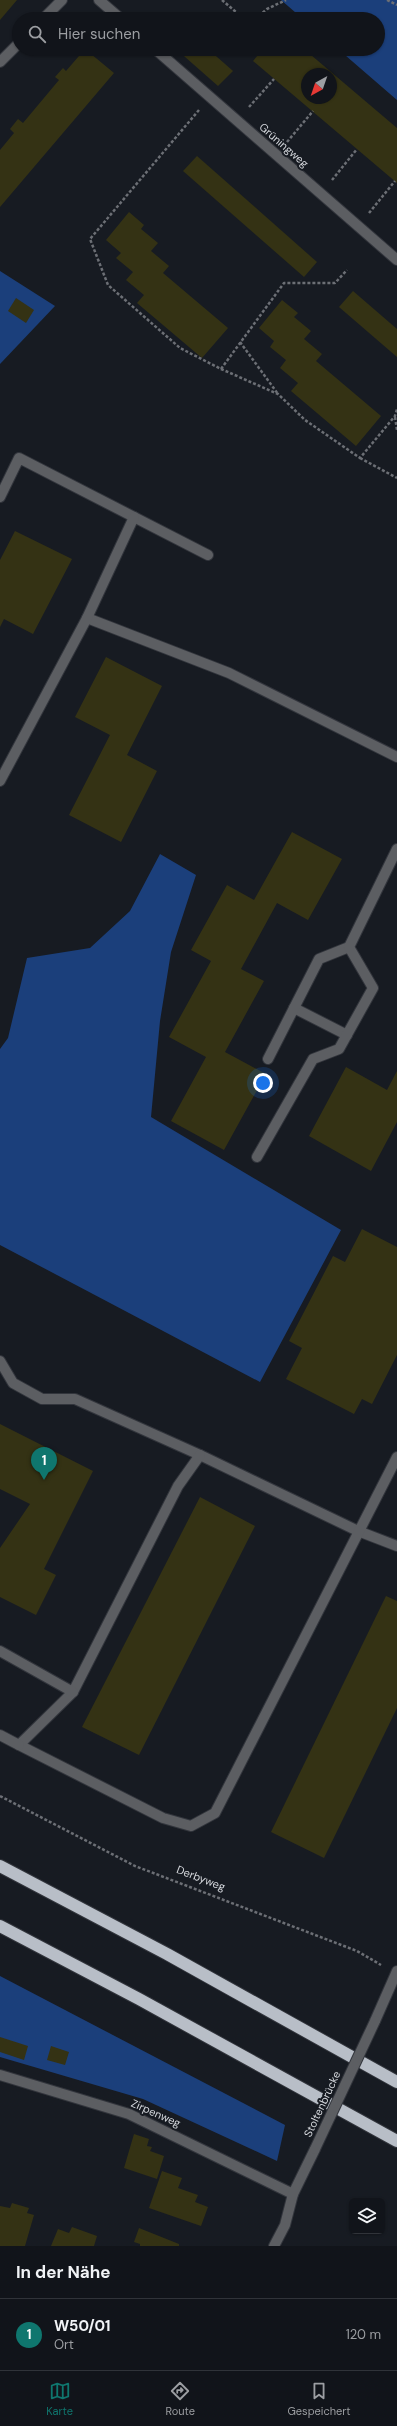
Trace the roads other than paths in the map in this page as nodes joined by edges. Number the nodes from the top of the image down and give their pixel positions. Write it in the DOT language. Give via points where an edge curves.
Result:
graph roads {
  1 [pos="62,0"];
  2 [pos="99,0"];
  3 [pos="50,12"];
  4 [pos="113,12"];
  5 [pos="12,50"];
  6 [pos="164,56"];
  7 [pos="0,62"];
  8 [pos="397,260"];
  9 [pos="0,498"];
  10 [pos="134,517"];
  11 [pos="208,555"];
  12 [pos="87,618"];
  13 [pos="397,757"];
  14 [pos="0,781"];
  15 [pos="397,849"];
  16 [pos="348,947"];
  17 [pos="294,1008"];
  18 [pos="347,1035"];
  19 [pos="268,1059"];
  20 [pos="257,1157"];
  21 [pos="0,1361"];
  22 [pos="200,1455"];
  23 [pos="397,1457"];
  24 [pos="358,1531"];
  25 [pos="397,1546"];
  26 [pos="0,1651"];
  27 [pos="73,1692"];
  28 [pos="0,1735"];
  29 [pos="19,1745"];
  30 [pos="0,1866"];
  31 [pos="0,1926"];
  32 [pos="397,1973"];
  33 [pos="0,2075"];
  34 [pos="397,2082"];
  35 [pos="397,2141"];
  36 [pos="293,2194"];
  37 [pos="274,2246"];
  1 -- 3 [label="street"];
  2 -- 4 [label="street"];
  5 -- 7 [label="street"];
  6 -- 8 [label="street, Grüningweg"];
  9 -- 10 [label="street" via="20,458"];
  10 -- 11 [label="street"];
  10 -- 12 [label="street"];
  12 -- 13 [label="street" via="229,674"];
  12 -- 14 [label="street"];
  15 -- 16 [label="street"];
  16 -- 17 [label="street" via="319,959"];
  16 -- 18 [label="street" via="373,988"];
  17 -- 18 [label="street"];
  17 -- 19 [label="street"];
  18 -- 20 [label="street" via="339,1049 313,1059"];
  21 -- 22 [label="street" via="13,1384 42,1400 75,1400"];
  22 -- 24 [label="street"];
  22 -- 27 [label="street" via="178,1486"];
  23 -- 24 [label="street"];
  24 -- 25 [label="street"];
  24 -- 29 [label="street" via="214,1813 191,1826 163,1818"];
  26 -- 27 [label="street"];
  27 -- 29 [label="street"];
  28 -- 29 [label="street"];
  30 -- 34 [label="highway" via="174,1958"];
  31 -- 35 [label="highway" via="139,1999"];
  32 -- 36 [label="street, Stoltenbrücke, bridge"];
  33 -- 36 [label="street, Zirpenweg" via="129,2114"];
  36 -- 37 [label="street, Stoltenbrücke" via="285,2225"];
}
